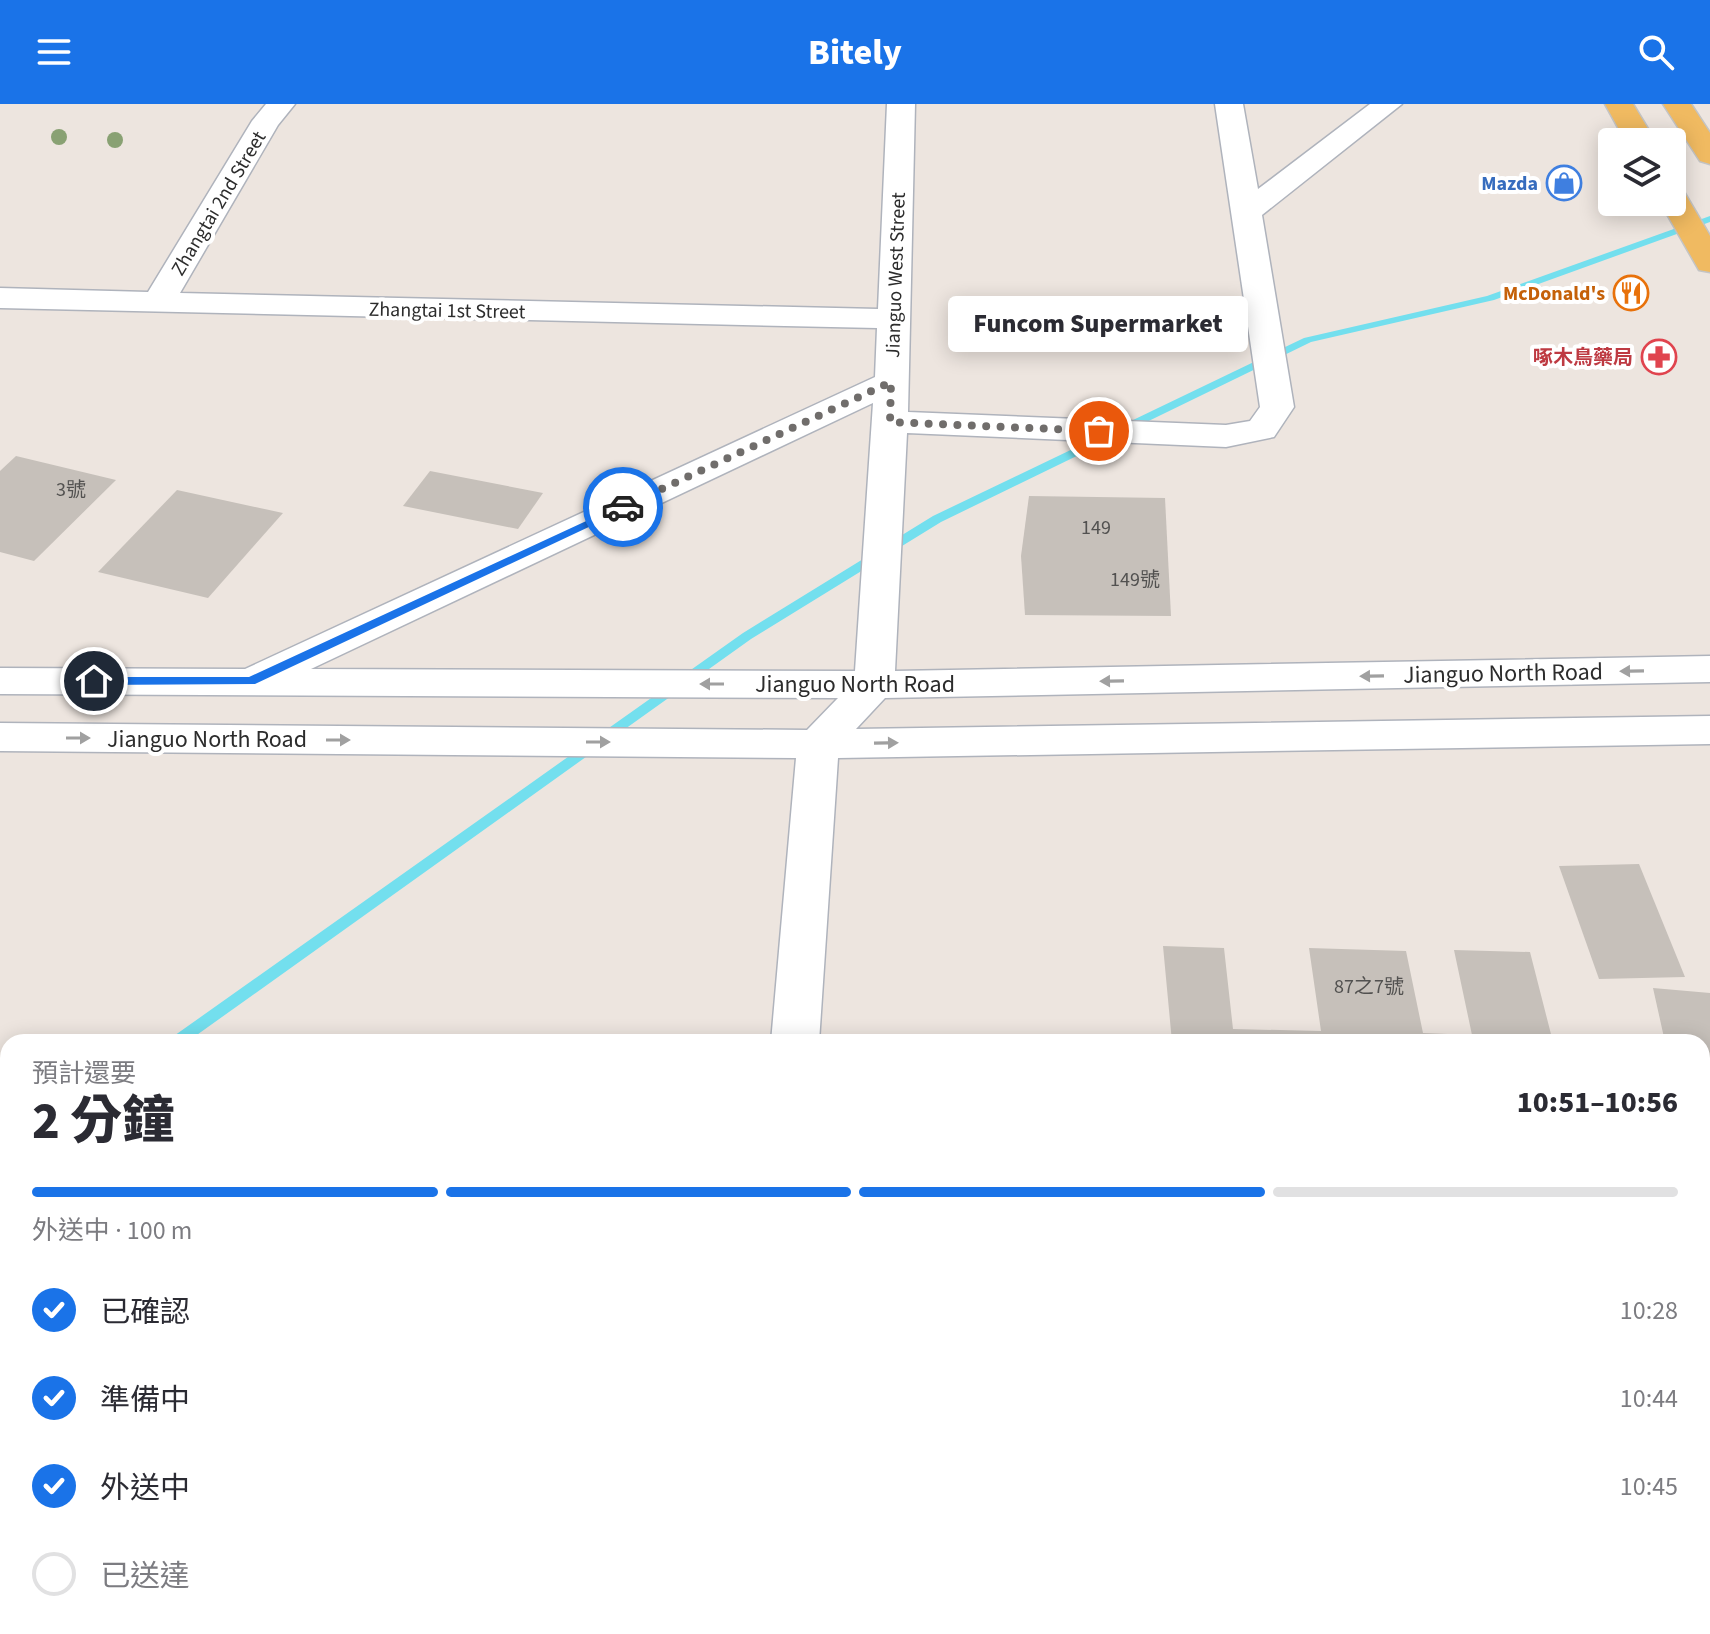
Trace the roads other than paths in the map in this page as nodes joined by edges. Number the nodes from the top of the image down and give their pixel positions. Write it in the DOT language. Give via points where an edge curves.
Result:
graph roads {
  1 [pos="281,104"];
  2 [pos="901,104"];
  3 [pos="1229,104"];
  4 [pos="1388,104"];
  5 [pos="1619,104"];
  6 [pos="1677,104"];
  7 [pos="1633,128"];
  8 [pos="1710,155"];
  9 [pos="1247,212"];
  10 [pos="1683,216"];
  11 [pos="1710,263"];
  12 [pos="0,298"];
  13 [pos="157,304"];
  14 [pos="893,319"];
  15 [pos="891,382"];
  16 [pos="890,422"];
  17 [pos="1710,669"];
  18 [pos="0,681"];
  19 [pos="251,681"];
  20 [pos="874,685"];
  21 [pos="1710,730"];
  22 [pos="0,737"];
  23 [pos="818,744"];
  24 [pos="796,1034"];
  1 -- 13 [label="street, Zhangtai 2nd Street"];
  2 -- 14 [label="street, Jianguo West Street"];
  3 -- 9 [label="street"];
  4 -- 9 [label="street"];
  5 -- 7 [label="main road"];
  6 -- 8 [label="main road"];
  9 -- 16 [label="street" via="1277,407 1262,430 1226,436"];
  10 -- 11 [label="main road"];
  12 -- 13 [label="street, Zhangtai 1st Street"];
  13 -- 14 [label="street, Zhangtai 1st Street"];
  14 -- 15 [label="street, Jianguo West Street"];
  15 -- 16 [label="street, Jianguo West Street"];
  15 -- 19 [label="street"];
  16 -- 20 [label="street, Jianguo West Street"];
  17 -- 20 [label="street, Jianguo North Road, one-way"];
  18 -- 19 [label="street, Jianguo North Road"];
  20 -- 19 [label="street, Jianguo North Road, one-way"];
  20 -- 23 [label="street"];
  23 -- 21 [label="street, Jianguo North Road, one-way"];
  22 -- 23 [label="street, Jianguo North Road, one-way"];
  23 -- 24 [label="street"];
}
